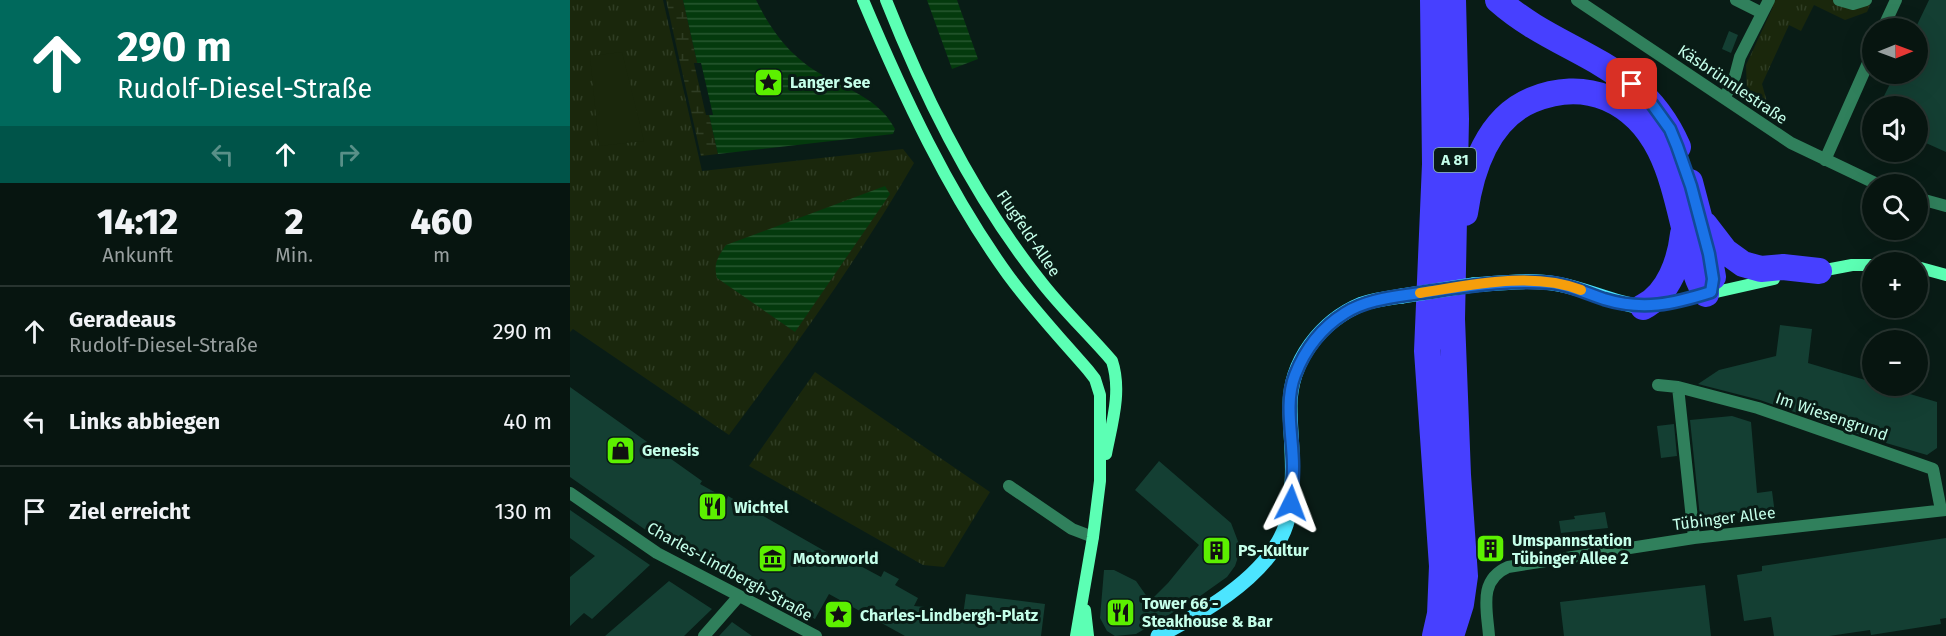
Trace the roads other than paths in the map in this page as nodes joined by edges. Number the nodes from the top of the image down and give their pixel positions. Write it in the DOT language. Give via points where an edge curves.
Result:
graph roads {
  1 [pos="863,0"];
  2 [pos="885,0"];
  3 [pos="1433,0"];
  4 [pos="1453,0"];
  5 [pos="1498,0"];
  6 [pos="1577,0"];
  7 [pos="1736,0"];
  8 [pos="1769,0"];
  9 [pos="1839,0"];
  10 [pos="1866,0"];
  11 [pos="1896,0"];
  12 [pos="1762,13"];
  13 [pos="1888,18"];
  14 [pos="1862,77"];
  15 [pos="1725,97"];
  16 [pos="1825,160"];
  17 [pos="1862,177"];
  18 [pos="1928,201"];
  19 [pos="1946,206"];
  20 [pos="1692,223"];
  21 [pos="1862,265"];
  22 [pos="1928,266"];
  23 [pos="1946,266"];
  24 [pos="1928,269"];
  25 [pos="1819,271"];
  26 [pos="1946,275"];
  27 [pos="1708,293"];
  28 [pos="1643,307"];
  29 [pos="1452,319"];
  30 [pos="1658,385"];
  31 [pos="1678,387"];
  32 [pos="1100,482"];
  33 [pos="1009,486"];
  34 [pos="570,493"];
  35 [pos="1943,510"];
  36 [pos="1093,537"];
  37 [pos="1694,538"];
  38 [pos="1083,594"];
  39 [pos="739,596"];
  40 [pos="1086,618"];
  41 [pos="704,636"];
  42 [pos="816,636"];
  43 [pos="1076,636"];
  44 [pos="1088,636"];
  45 [pos="1095,636"];
  46 [pos="1158,636"];
  47 [pos="1435,636"];
  48 [pos="1451,636"];
  49 [pos="1489,636"];
  1 -- 32 [label="main road, Flugfeld-Allee" via="903,92 952,185 1009,276 1095,379 1101,405"];
  2 -- 32 [label="main road, Flugfeld-Allee" via="945,128 998,219 1040,281 1112,361 1117,394"];
  3 -- 47 [label="highway, A 81" via="1435,164 1427,351 1442,566"];
  4 -- 29 [label="highway, A 81"];
  5 -- 20 [label="highway" via="1529,23 1607,66 1652,104 1677,146"];
  6 -- 15 [label="street, Käsbrünnlestraße"];
  7 -- 12 [label="street"];
  8 -- 12 [label="street"];
  9 -- 10 [label="street" via="1853,4"];
  11 -- 13 [label="street"];
  12 -- 15 [label="street"];
  14 -- 16 [label="street"];
  15 -- 16 [label="street, Käsbrünnlestraße" via="1791,143"];
  16 -- 17 [label="street, Käsbrünnlestraße"];
  18 -- 19 [label="street"];
  20 -- 25 [label="highway" via="1743,264 1761,269"];
  20 -- 27 [label="highway" via="1697,277"];
  20 -- 28 [label="highway" via="1668,282"];
  20 -- 29 [label="highway" via="1659,145 1634,114 1613,101 1585,92 1558,93 1528,102 1503,120 1474,171 1462,238 1459,302"];
  21 -- 25 [label="main road"];
  22 -- 23 [label="main road"];
  24 -- 26 [label="main road"];
  25 -- 27 [label="main road"];
  27 -- 28 [label="main road"];
  28 -- 46 [label="main road, bridge" via="1556,283 1523,281 1364,303 1329,324 1305,351 1294,377 1290,404 1291,503 1277,545 1229,593"];
  29 -- 48 [label="highway, A 81" via="1465,576"];
  30 -- 31 [label="street, Im Wiesengrund"];
  31 -- 35 [label="street, Im Wiesengrund" via="1758,408 1933,469"];
  31 -- 37 [label="street"];
  32 -- 36 [label="main road, Flugfeld-Allee"];
  33 -- 36 [label="street" via="1072,529"];
  34 -- 39 [label="street, Charles-Lindbergh-Straße" via="657,553"];
  35 -- 37 [label="street, Tübinger Allee"];
  36 -- 38 [label="main road, Flugfeld-Allee"];
  37 -- 49 [label="street, Tübinger Allee" via="1508,567 1496,574 1487,590"];
  38 -- 40 [label="main road, Flugfeld-Allee"];
  38 -- 43 [label="main road, Flugfeld-Allee"];
  39 -- 41 [label="street"];
  39 -- 42 [label="street, Charles-Lindbergh-Straße"];
  40 -- 44 [label="main road, Flugfeld-Allee"];
  40 -- 45 [label="main road"];
}
